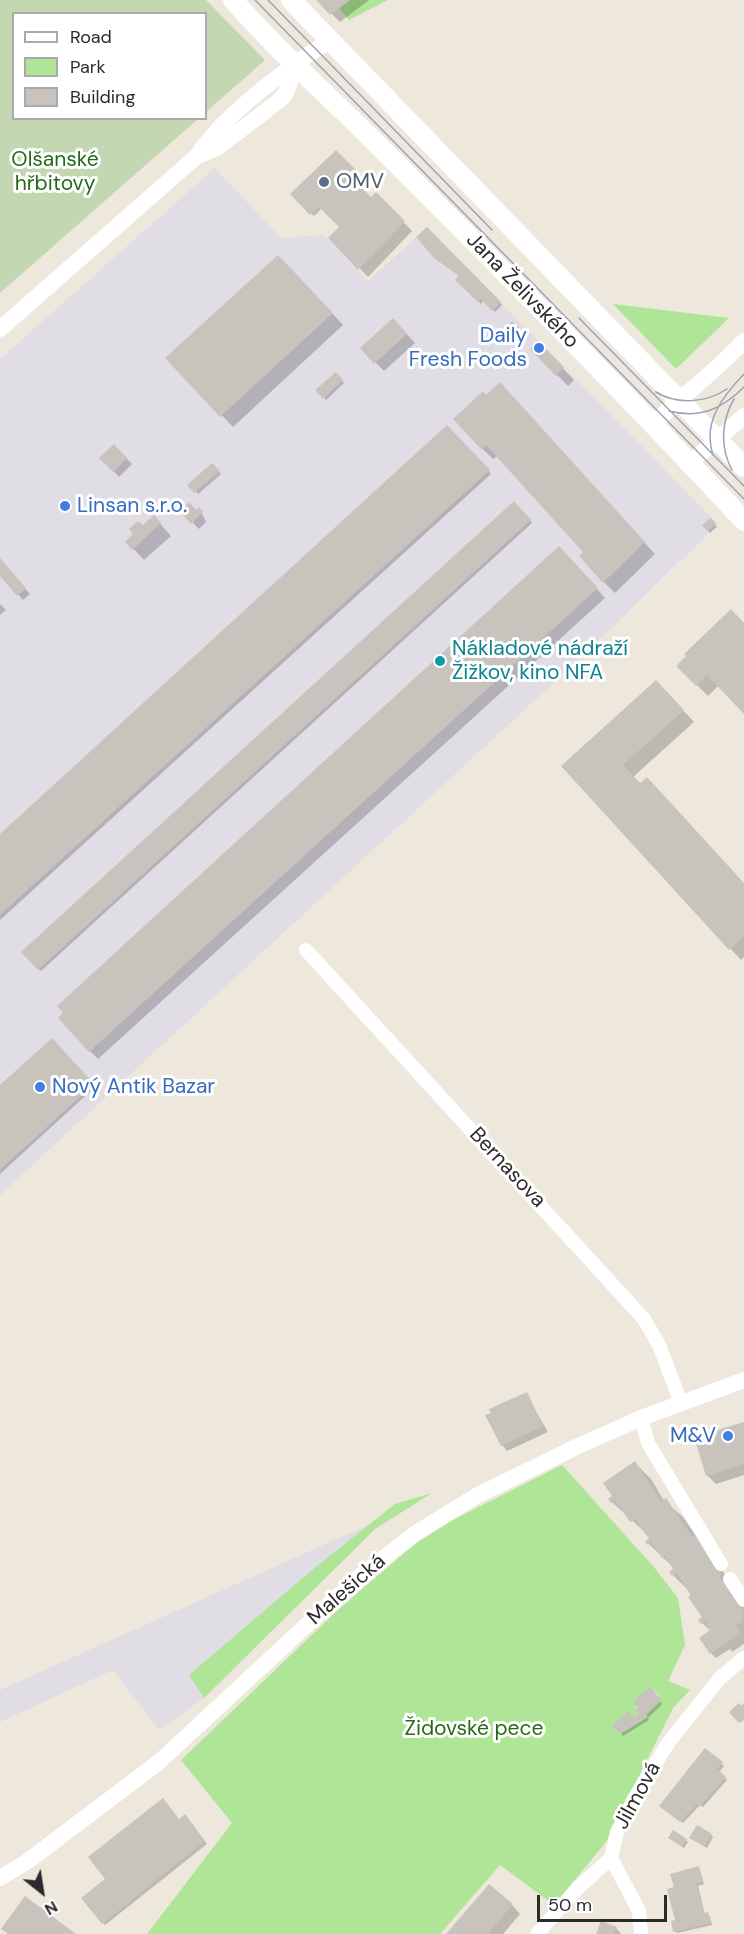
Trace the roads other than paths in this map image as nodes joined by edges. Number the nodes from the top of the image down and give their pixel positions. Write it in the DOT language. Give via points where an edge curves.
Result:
graph roads {
  1 [pos="233,0"];
  2 [pos="291,0"];
  3 [pos="328,41"];
  4 [pos="296,66"];
  5 [pos="0,329"];
  6 [pos="744,341"];
  7 [pos="678,400"];
  8 [pos="744,416"];
  9 [pos="652,425"];
  10 [pos="717,441"];
  11 [pos="690,464"];
  12 [pos="744,467"];
  13 [pos="744,521"];
  14 [pos="306,950"];
  15 [pos="744,1380"];
  16 [pos="681,1403"];
  17 [pos="641,1418"];
  18 [pos="722,1564"];
  19 [pos="730,1579"];
  20 [pos="744,1600"];
  21 [pos="744,1658"];
  22 [pos="611,1858"];
  23 [pos="0,1878"];
  24 [pos="537,1934"];
  25 [pos="641,1934"];
  1 -- 4 [label="main road, Jana Želivského"];
  2 -- 3 [label="main road, Jana Želivského"];
  3 -- 4 [label="street"];
  3 -- 7 [label="main road, Jana Želivského"];
  4 -- 5 [label="street" via="273,81 209,138 197,156"];
  4 -- 9 [label="main road, Jana Želivského" via="368,134"];
  6 -- 7 [label="street"];
  7 -- 9 [label="street"];
  7 -- 10 [label="main road, Jana Želivského"];
  8 -- 10 [label="street"];
  9 -- 11 [label="main road, Jana Želivského"];
  10 -- 11 [label="street"];
  10 -- 12 [label="main road, Jana Želivského"];
  11 -- 13 [label="main road, Jana Želivského"];
  14 -- 16 [label="street, Bernasova" via="644,1319"];
  15 -- 16 [label="street, Malešická"];
  16 -- 17 [label="street, Malešická"];
  17 -- 18 [label="street" via="648,1443"];
  17 -- 23 [label="street, Malešická" via="476,1496 416,1533 354,1581 159,1762"];
  19 -- 20 [label="street"];
  21 -- 22 [label="street, Jilmová" via="720,1678 668,1743 633,1799 617,1832"];
  22 -- 24 [label="street, Jilmová"];
  22 -- 25 [label="street" via="639,1911"];
}
